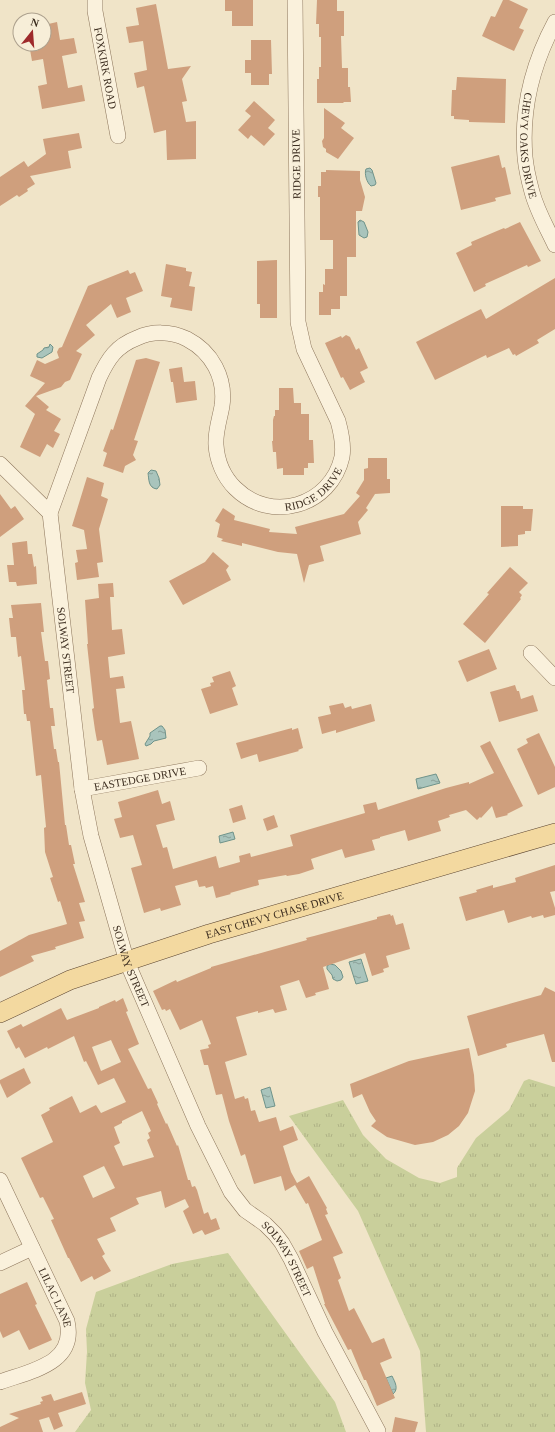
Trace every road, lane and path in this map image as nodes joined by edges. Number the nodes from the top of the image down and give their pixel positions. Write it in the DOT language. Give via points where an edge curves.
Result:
graph roads {
  1 [pos="95,0"];
  2 [pos="294,0"];
  3 [pos="555,22"];
  4 [pos="118,136"];
  5 [pos="555,246"];
  6 [pos="0,464"];
  7 [pos="50,513"];
  8 [pos="531,653"];
  9 [pos="555,678"];
  10 [pos="199,768"];
  11 [pos="82,789"];
  12 [pos="555,833"];
  13 [pos="127,962"];
  14 [pos="0,1013"];
  15 [pos="0,1180"];
  16 [pos="32,1248"];
  17 [pos="0,1263"];
  18 [pos="0,1382"];
  19 [pos="378,1431"];
  1 -- 4 [label="street, FOXKIRK ROAD"];
  2 -- 7 [label="street, RIDGE DRIVE" via="298,322 304,349 341,431 343,444 338,469 322,491 299,504 274,507 247,498 227,478 217,455 216,443 223,390 216,366 196,343 170,333 155,333 129,341 106,362"];
  3 -- 5 [label="street, CHEVY OAKS DRIVE" via="534,73 524,134 525,159 532,194"];
  6 -- 7 [label="street"];
  7 -- 11 [label="street, SOLWAY STREET"];
  8 -- 9 [label="street"];
  10 -- 11 [label="street, EASTEDGE DRIVE"];
  11 -- 13 [label="street, SOLWAY STREET" via="92,836"];
  12 -- 13 [label="main road, EAST CHEVY CHASE DRIVE" via="209,934"];
  13 -- 14 [label="main road, EAST CHEVY CHASE DRIVE" via="70,980"];
  13 -- 19 [label="street, SOLWAY STREET" via="198,1126 231,1192 245,1210 265,1224 282,1243 325,1332"];
  15 -- 16 [label="street, LILAC LANE"];
  16 -- 17 [label="street"];
  16 -- 18 [label="street, LILAC LANE" via="67,1321 68,1338 63,1351 54,1361"];
}
